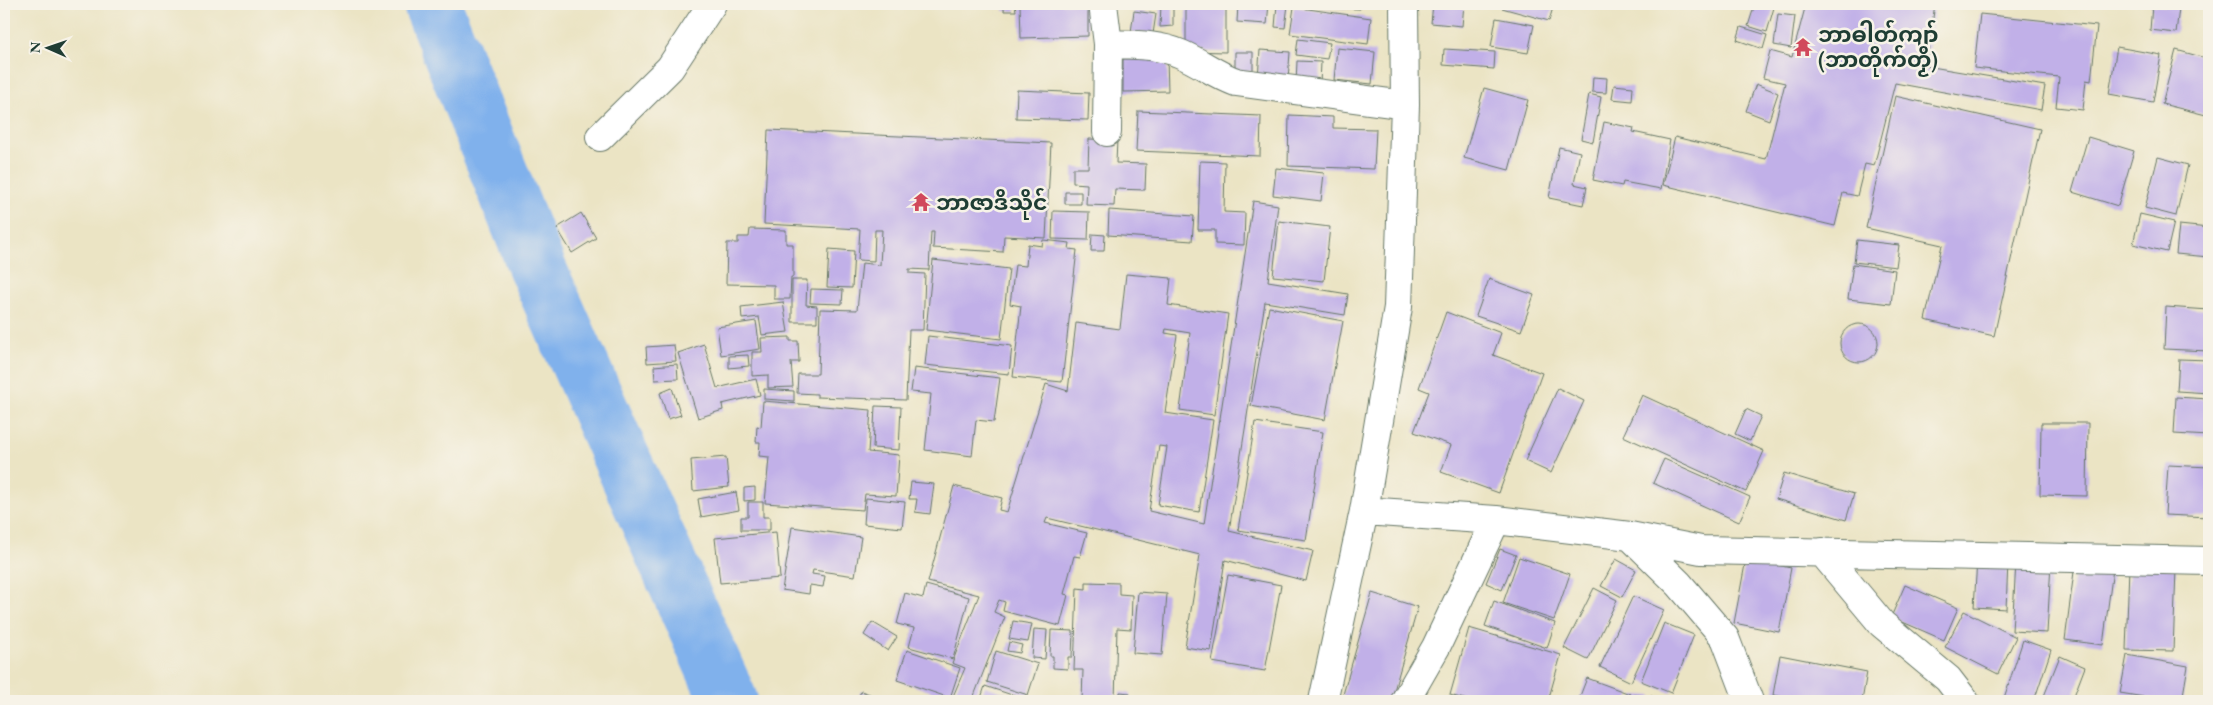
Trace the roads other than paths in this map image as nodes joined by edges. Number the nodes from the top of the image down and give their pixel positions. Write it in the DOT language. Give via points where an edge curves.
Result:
graph roads {
  1 [pos="712,4"];
  2 [pos="1103,4"];
  3 [pos="1404,4"];
  4 [pos="1108,44"];
  5 [pos="1405,105"];
  6 [pos="1107,132"];
  7 [pos="600,137"];
  8 [pos="1364,511"];
  9 [pos="1496,520"];
  10 [pos="1630,536"];
  11 [pos="1822,552"];
  12 [pos="2209,561"];
  13 [pos="1323,701"];
  14 [pos="1405,701"];
  15 [pos="1749,701"];
  16 [pos="1965,701"];
  1 -- 7 [label="street" via="670,68"];
  2 -- 4 [label="street"];
  3 -- 5 [label="street"];
  4 -- 5 [label="street" via="1153,46 1182,54 1236,82"];
  4 -- 6 [label="street"];
  5 -- 8 [label="street" via="1398,307"];
  8 -- 9 [label="street"];
  8 -- 13 [label="street"];
  9 -- 10 [label="street"];
  9 -- 14 [label="street" via="1436,647"];
  10 -- 11 [label="street" via="1701,550"];
  10 -- 15 [label="street" via="1679,584 1725,638"];
  11 -- 12 [label="street"];
  11 -- 16 [label="street" via="1882,624 1948,678"];
}
